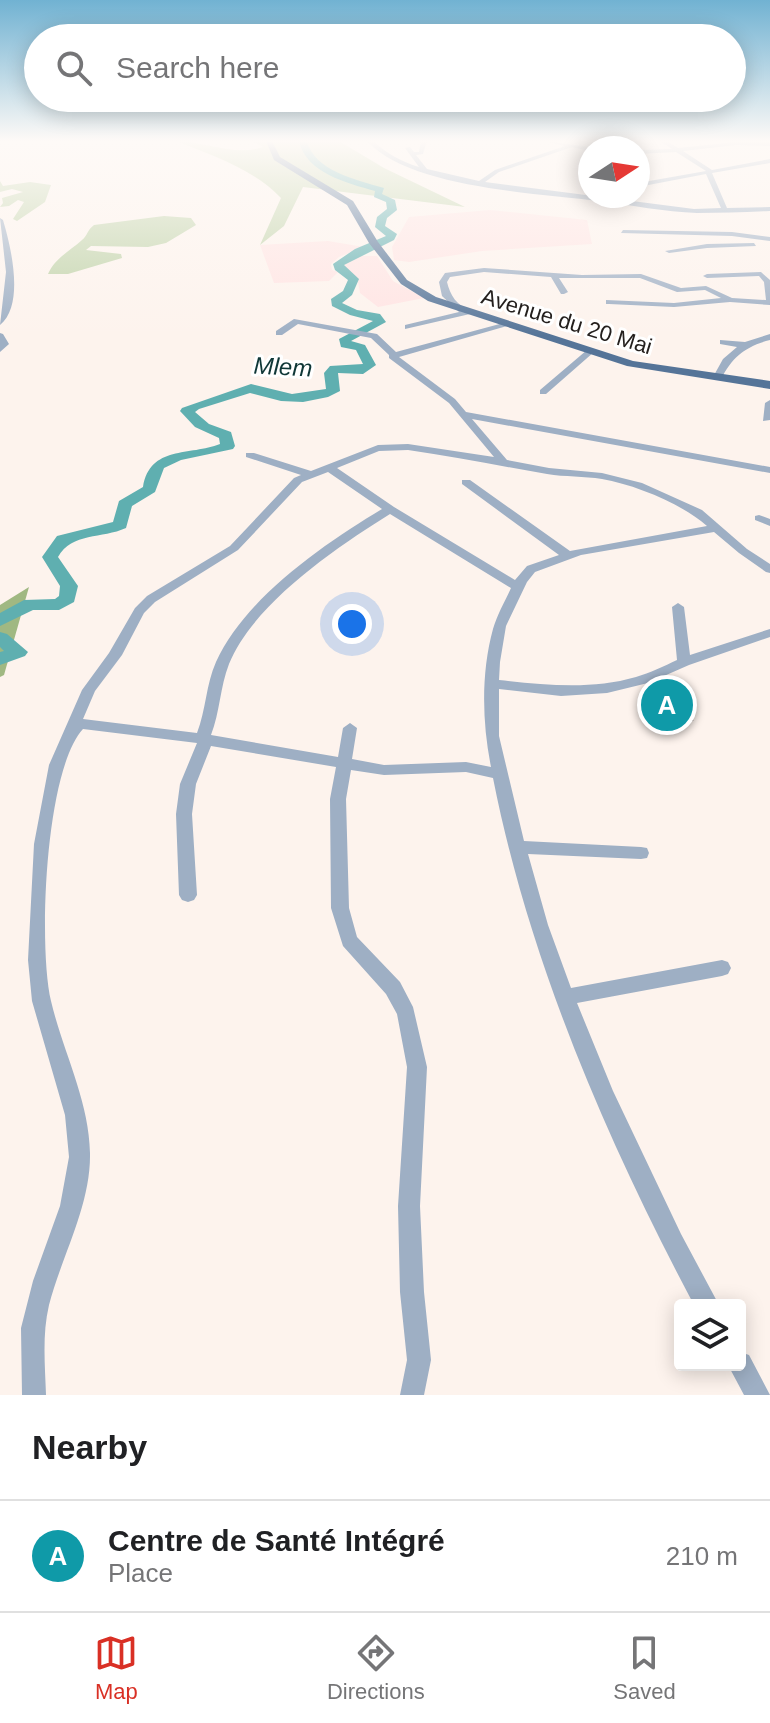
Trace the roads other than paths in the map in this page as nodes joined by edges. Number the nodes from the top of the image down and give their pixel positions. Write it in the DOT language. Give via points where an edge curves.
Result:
graph roads {
  1 [pos="352,206"];
  2 [pos="656,206"];
  3 [pos="723,206"];
  4 [pos="770,209"];
  5 [pos="725,211"];
  6 [pos="0,220"];
  7 [pos="623,232"];
  8 [pos="770,241"];
  9 [pos="669,251"];
  10 [pos="554,276"];
  11 [pos="707,276"];
  12 [pos="564,292"];
  13 [pos="730,300"];
  14 [pos="609,302"];
  15 [pos="770,303"];
  16 [pos="465,312"];
  17 [pos="0,323"];
  18 [pos="504,324"];
  19 [pos="408,327"];
  20 [pos="279,333"];
  21 [pos="0,336"];
  22 [pos="770,337"];
  23 [pos="723,342"];
  24 [pos="745,345"];
  25 [pos="0,349"];
  26 [pos="590,352"];
  27 [pos="394,355"];
  28 [pos="718,377"];
  29 [pos="770,385"];
  30 [pos="543,392"];
  31 [pos="463,414"];
  32 [pos="250,455"];
  33 [pos="503,461"];
  34 [pos="331,469"];
  35 [pos="770,470"];
  36 [pos="309,474"];
  37 [pos="466,482"];
  38 [pos="390,509"];
  39 [pos="716,528"];
  40 [pos="567,555"];
  41 [pos="770,569"];
  42 [pos="518,587"];
  43 [pos="678,607"];
  44 [pos="770,633"];
  45 [pos="684,662"];
  46 [pos="492,684"];
  47 [pos="72,727"];
  48 [pos="350,728"];
  49 [pos="204,740"];
  50 [pos="343,762"];
  51 [pos="499,774"];
  52 [pos="519,847"];
  53 [pos="641,853"];
  54 [pos="188,895"];
  55 [pos="722,968"];
  56 [pos="565,997"];
  57 [pos="704,1299"];
  58 [pos="744,1371"];
  59 [pos="34,1395"];
  60 [pos="412,1395"];
  61 [pos="758,1395"];
  1 -- 16 [label="main road, Avenue du 20 Mai" via="407,285"];
  2 -- 5 [label="street"];
  3 -- 5 [label="street"];
  4 -- 5 [label="street"];
  6 -- 17 [label="street" via="11,273"];
  7 -- 8 [label="street" via="732,234"];
  8 -- 9 [label="street"];
  10 -- 12 [label="street"];
  10 -- 13 [label="street" via="646,276 680,290 706,288"];
  10 -- 16 [label="street" via="484,270 448,275 443,289"];
  11 -- 15 [label="street" via="761,274 768,282"];
  13 -- 14 [label="street" via="674,305"];
  13 -- 15 [label="street"];
  16 -- 18 [label="main road, Avenue du 20 Mai"];
  16 -- 19 [label="street"];
  18 -- 26 [label="main road, Avenue du 20 Mai"];
  18 -- 27 [label="street"];
  20 -- 27 [label="street" via="297,321 374,336"];
  21 -- 25 [label="street" via="5,344"];
  22 -- 24 [label="street"];
  23 -- 24 [label="street"];
  24 -- 28 [label="street" via="724,363"];
  26 -- 28 [label="main road, Avenue du 20 Mai" via="648,368"];
  26 -- 30 [label="street"];
  27 -- 31 [label="street"];
  28 -- 29 [label="main road, Avenue du 20 Mai"];
  31 -- 33 [label="street"];
  31 -- 35 [label="street"];
  32 -- 36 [label="street"];
  33 -- 34 [label="street" via="388,447 365,451"];
  33 -- 39 [label="street" via="638,485 683,504"];
  34 -- 36 [label="street"];
  34 -- 38 [label="street"];
  36 -- 47 [label="street" via="234,548 139,611 81,703"];
  37 -- 40 [label="street"];
  38 -- 42 [label="street"];
  38 -- 49 [label="street" via="331,547 256,616 223,662"];
  39 -- 40 [label="street"];
  39 -- 41 [label="street"];
  40 -- 42 [label="street" via="531,569"];
  42 -- 46 [label="street" via="500,626"];
  43 -- 45 [label="street"];
  44 -- 45 [label="street"];
  45 -- 46 [label="street" via="643,680 586,691"];
  46 -- 51 [label="street" via="492,736"];
  47 -- 49 [label="street" via="95,725"];
  47 -- 59 [label="street" via="49,790 36,940 44,1013 79,1133 81,1162 33,1328"];
  48 -- 50 [label="street"];
  49 -- 50 [label="street"];
  49 -- 54 [label="street" via="184,814"];
  50 -- 51 [label="street" via="384,770 466,767"];
  50 -- 60 [label="street" via="337,837 340,908 349,941 393,988 406,1013 417,1067 409,1206 419,1360"];
  51 -- 52 [label="street"];
  52 -- 53 [label="street"];
  52 -- 56 [label="street"];
  55 -- 56 [label="street"];
  56 -- 57 [label="street" via="605,1096"];
  58 -- 61 [label="street"];
}
